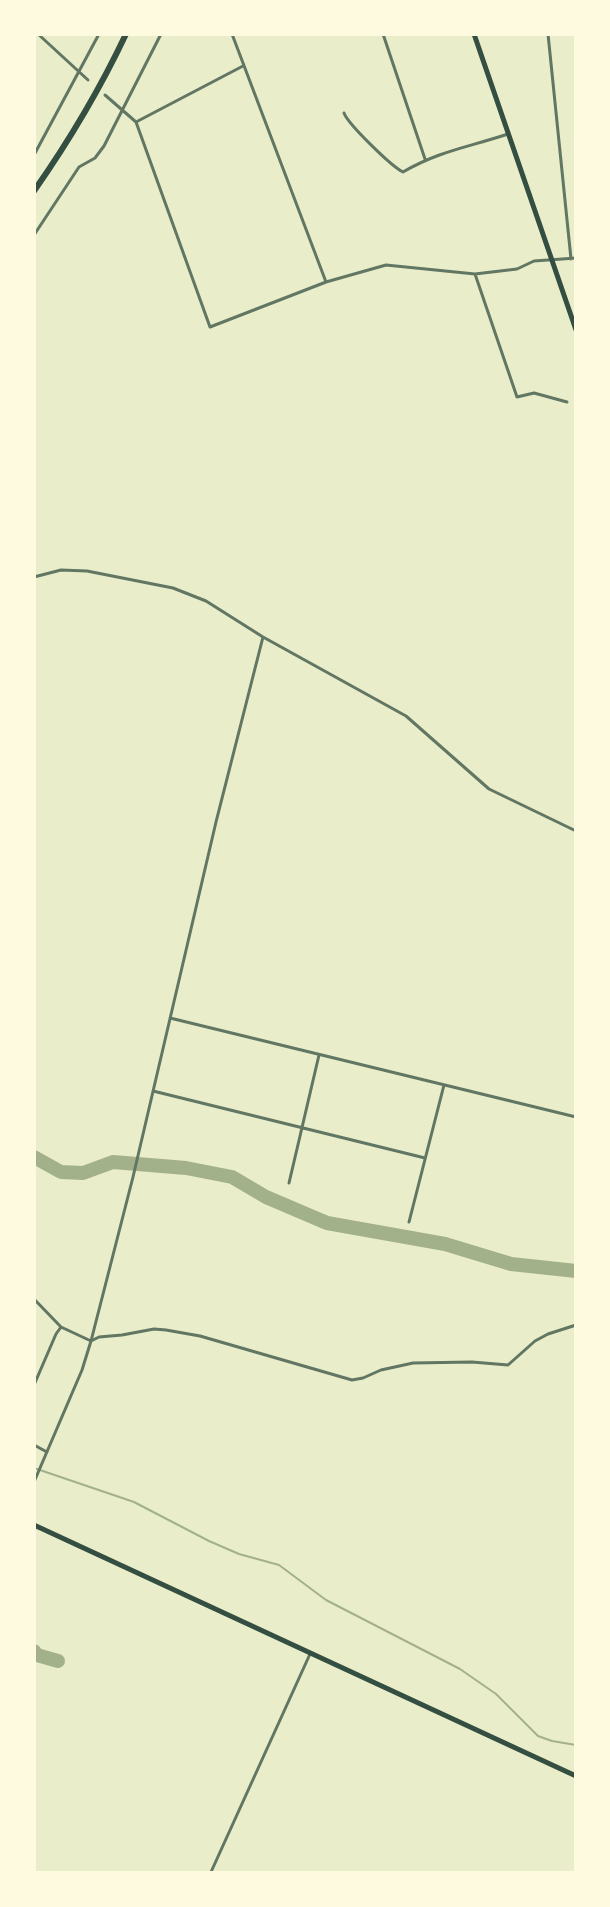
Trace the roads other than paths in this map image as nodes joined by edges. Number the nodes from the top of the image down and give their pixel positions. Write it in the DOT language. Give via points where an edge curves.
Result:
graph roads {
  1 [pos="38,34"];
  2 [pos="99,34"];
  3 [pos="126,34"];
  4 [pos="130,34"];
  5 [pos="161,34"];
  6 [pos="232,34"];
  7 [pos="383,34"];
  8 [pos="474,34"];
  9 [pos="548,34"];
  10 [pos="243,66"];
  11 [pos="109,70"];
  12 [pos="80,73"];
  13 [pos="88,80"];
  14 [pos="105,94"];
  15 [pos="123,111"];
  16 [pos="344,113"];
  17 [pos="136,122"];
  18 [pos="508,134"];
  19 [pos="34,155"];
  20 [pos="425,159"];
  21 [pos="34,190"];
  22 [pos="34,235"];
  23 [pos="571,258"];
  24 [pos="576,258"];
  25 [pos="551,260"];
  26 [pos="475,274"];
  27 [pos="326,282"];
  28 [pos="576,330"];
  29 [pos="567,402"];
  30 [pos="34,577"];
  31 [pos="263,637"];
  32 [pos="576,831"];
  33 [pos="170,1018"];
  34 [pos="319,1055"];
  35 [pos="444,1086"];
  36 [pos="153,1091"];
  37 [pos="576,1117"];
  38 [pos="302,1127"];
  39 [pos="425,1158"];
  40 [pos="289,1183"];
  41 [pos="409,1222"];
  42 [pos="34,1299"];
  43 [pos="576,1325"];
  44 [pos="61,1327"];
  45 [pos="92,1341"];
  46 [pos="34,1385"];
  47 [pos="34,1444"];
  48 [pos="47,1452"];
  49 [pos="34,1482"];
  50 [pos="34,1525"];
  51 [pos="311,1653"];
  52 [pos="576,1776"];
  53 [pos="211,1872"];
  1 -- 12 [label="street"];
  2 -- 12 [label="street"];
  3 -- 11 [label="highway"];
  4 -- 11 [label="highway"];
  5 -- 15 [label="street"];
  6 -- 10 [label="street"];
  7 -- 20 [label="street"];
  8 -- 18 [label="main road"];
  9 -- 23 [label="street"];
  10 -- 17 [label="street"];
  10 -- 27 [label="street"];
  11 -- 21 [label="highway"];
  12 -- 13 [label="street"];
  12 -- 19 [label="street"];
  14 -- 15 [label="street"];
  15 -- 17 [label="street"];
  15 -- 22 [label="street" via="95,158 79,167"];
  16 -- 20 [label="street" via="347,121 392,167 403,172"];
  17 -- 27 [label="street" via="210,327"];
  18 -- 20 [label="street"];
  18 -- 25 [label="main road"];
  23 -- 24 [label="street"];
  23 -- 25 [label="street"];
  25 -- 26 [label="street"];
  25 -- 28 [label="main road"];
  26 -- 27 [label="street" via="386,265"];
  26 -- 29 [label="street" via="517,397 534,393"];
  30 -- 31 [label="street" via="61,570 87,571 173,588 206,601"];
  31 -- 32 [label="street" via="406,716 489,789"];
  31 -- 33 [label="street"];
  33 -- 34 [label="street"];
  33 -- 36 [label="street"];
  34 -- 35 [label="street"];
  34 -- 38 [label="street"];
  35 -- 37 [label="street"];
  35 -- 39 [label="street"];
  36 -- 38 [label="street"];
  36 -- 45 [label="street"];
  38 -- 39 [label="street"];
  38 -- 40 [label="street"];
  39 -- 41 [label="street"];
  42 -- 44 [label="street"];
  43 -- 45 [label="street" via="535,1341 508,1365 413,1363 352,1380 200,1336 166,1330"];
  44 -- 45 [label="street"];
  44 -- 46 [label="street"];
  45 -- 48 [label="street"];
  47 -- 48 [label="street"];
  48 -- 49 [label="street"];
  50 -- 51 [label="main road"];
  51 -- 52 [label="main road"];
  51 -- 53 [label="street"];
}
